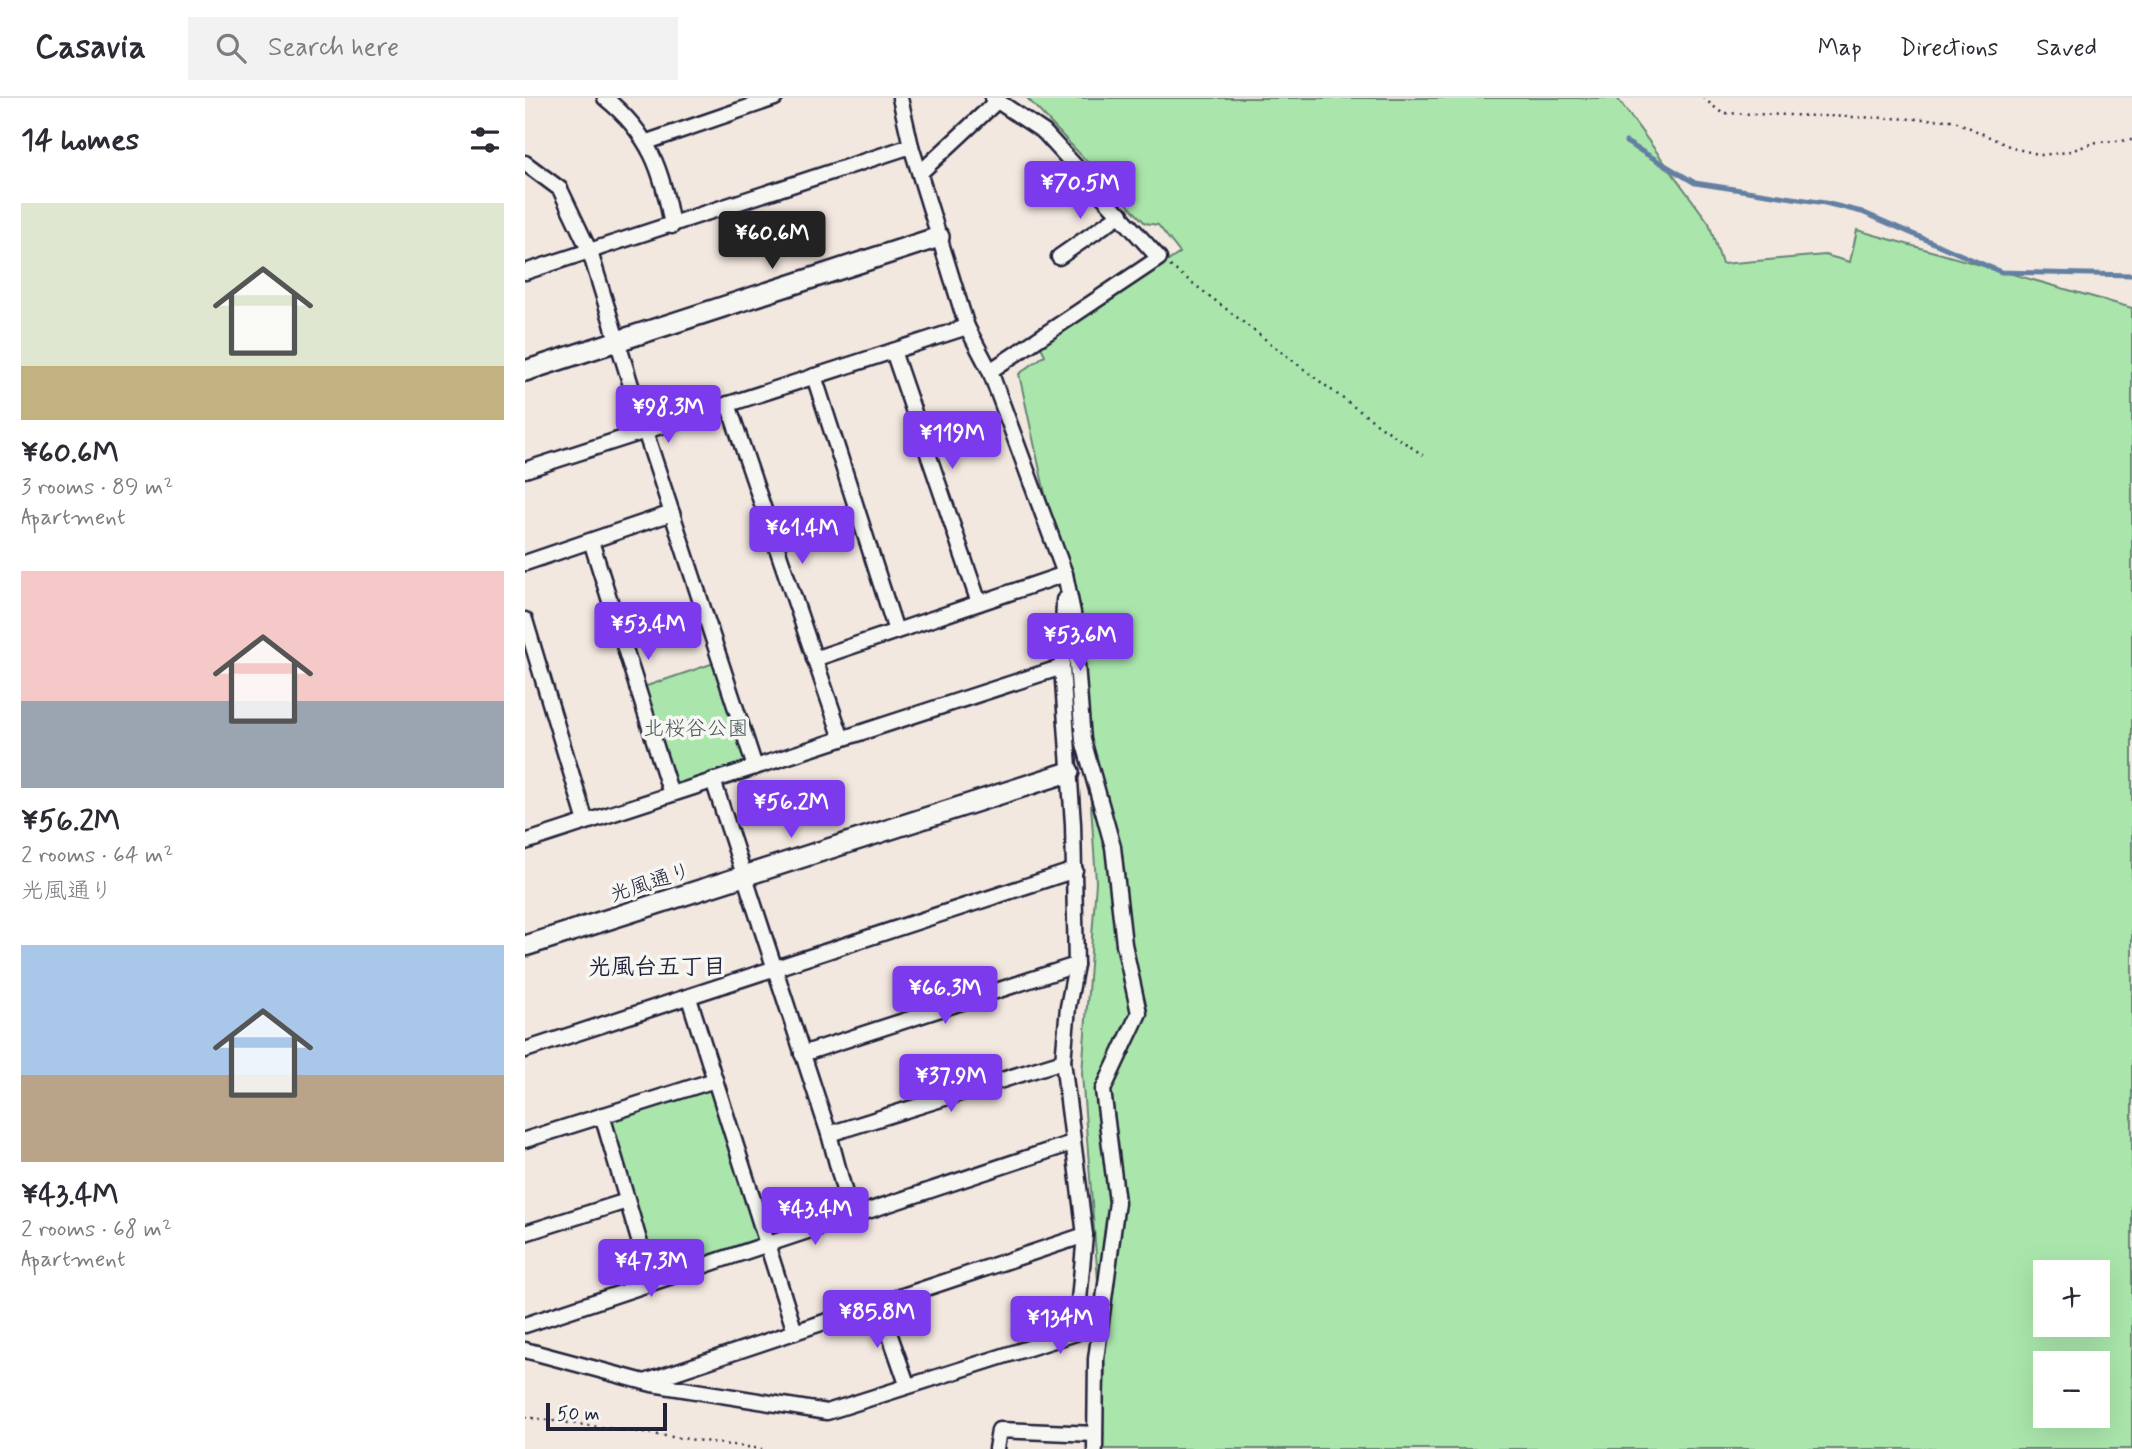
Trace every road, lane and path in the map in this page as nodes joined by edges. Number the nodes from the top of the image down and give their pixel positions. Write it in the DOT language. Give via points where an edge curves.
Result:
graph roads {
  1 [pos="605,98"];
  2 [pos="775,98"];
  3 [pos="900,98"];
  4 [pos="1703,98"];
  5 [pos="995,100"];
  6 [pos="2132,140"];
  7 [pos="647,142"];
  8 [pos="911,146"];
  9 [pos="525,163"];
  10 [pos="921,172"];
  11 [pos="1121,214"];
  12 [pos="672,226"];
  13 [pos="939,237"];
  14 [pos="590,252"];
  15 [pos="1059,257"];
  16 [pos="1159,258"];
  17 [pos="525,272"];
  18 [pos="967,327"];
  19 [pos="617,343"];
  20 [pos="893,351"];
  21 [pos="525,371"];
  22 [pos="990,371"];
  23 [pos="814,376"];
  24 [pos="729,404"];
  25 [pos="645,431"];
  26 [pos="1423,455"];
  27 [pos="525,470"];
  28 [pos="672,513"];
  29 [pos="591,541"];
  30 [pos="525,563"];
  31 [pos="1065,574"];
  32 [pos="979,603"];
  33 [pos="525,620"];
  34 [pos="896,631"];
  35 [pos="814,659"];
  36 [pos="1062,667"];
  37 [pos="842,739"];
  38 [pos="755,767"];
  39 [pos="1069,772"];
  40 [pos="713,780"];
  41 [pos="671,794"];
  42 [pos="586,822"];
  43 [pos="525,842"];
  44 [pos="1075,870"];
  45 [pos="743,876"];
  46 [pos="525,946"];
  47 [pos="1076,965"];
  48 [pos="775,970"];
  49 [pos="689,998"];
  50 [pos="525,1050"];
  51 [pos="802,1054"];
  52 [pos="1063,1061"];
  53 [pos="715,1080"];
  54 [pos="602,1115"];
  55 [pos="829,1134"];
  56 [pos="525,1140"];
  57 [pos="1072,1143"];
  58 [pos="627,1201"];
  59 [pos="851,1216"];
  60 [pos="525,1233"];
  61 [pos="1085,1235"];
  62 [pos="767,1245"];
  63 [pos="651,1281"];
  64 [pos="879,1304"];
  65 [pos="525,1325"];
  66 [pos="795,1332"];
  67 [pos="525,1350"];
  68 [pos="644,1382"];
  69 [pos="907,1384"];
  70 [pos="525,1417"];
  71 [pos="1095,1434"];
  72 [pos="762,1449"];
  73 [pos="996,1449"];
  74 [pos="1095,1449"];
  1 -- 7 [label="street"];
  2 -- 7 [label="street"];
  3 -- 8 [label="street"];
  4 -- 6 [label="path" via="1722,113 1953,120 2013,148 2042,155 2097,142"];
  5 -- 10 [label="street"];
  5 -- 11 [label="street" via="1044,132"];
  7 -- 12 [label="street" via="665,183"];
  8 -- 10 [label="street"];
  8 -- 12 [label="street"];
  9 -- 14 [label="street" via="560,190"];
  10 -- 13 [label="street"];
  11 -- 15 [label="street"];
  11 -- 16 [label="street"];
  12 -- 14 [label="street"];
  13 -- 18 [label="street"];
  13 -- 19 [label="street"];
  14 -- 17 [label="street"];
  14 -- 19 [label="street"];
  16 -- 22 [label="street"];
  16 -- 26 [label="path" via="1363,416"];
  18 -- 20 [label="street"];
  18 -- 22 [label="street"];
  19 -- 21 [label="street"];
  19 -- 25 [label="street"];
  20 -- 23 [label="street"];
  20 -- 32 [label="street"];
  22 -- 31 [label="street"];
  23 -- 24 [label="street"];
  23 -- 34 [label="street"];
  24 -- 25 [label="street"];
  24 -- 35 [label="street"];
  25 -- 27 [label="street"];
  25 -- 28 [label="street"];
  28 -- 29 [label="street"];
  28 -- 38 [label="street"];
  29 -- 30 [label="street"];
  29 -- 41 [label="street"];
  31 -- 32 [label="street"];
  31 -- 36 [label="street"];
  31 -- 71 [label="street" via="1073,613 1083,740 1113,847 1124,944 1139,1013 1103,1090 1117,1202 1096,1359"];
  32 -- 34 [label="street"];
  33 -- 42 [label="street"];
  34 -- 35 [label="street"];
  35 -- 37 [label="street"];
  36 -- 37 [label="street"];
  36 -- 39 [label="street"];
  37 -- 38 [label="street"];
  38 -- 40 [label="street"];
  39 -- 44 [label="street"];
  39 -- 45 [label="street, 光風通り"];
  40 -- 41 [label="street"];
  40 -- 45 [label="street"];
  41 -- 42 [label="street"];
  42 -- 43 [label="street"];
  44 -- 47 [label="street"];
  44 -- 48 [label="street"];
  45 -- 46 [label="street, 光風通り"];
  45 -- 48 [label="street"];
  47 -- 51 [label="street"];
  47 -- 52 [label="street"];
  48 -- 49 [label="street"];
  48 -- 51 [label="street"];
  49 -- 50 [label="street"];
  49 -- 53 [label="street"];
  51 -- 55 [label="street"];
  52 -- 55 [label="street"];
  52 -- 57 [label="street"];
  53 -- 54 [label="street"];
  53 -- 62 [label="street"];
  54 -- 56 [label="street"];
  54 -- 58 [label="street"];
  55 -- 59 [label="street"];
  57 -- 59 [label="street"];
  57 -- 61 [label="street"];
  58 -- 60 [label="street"];
  58 -- 63 [label="street"];
  59 -- 62 [label="street"];
  61 -- 64 [label="street"];
  61 -- 69 [label="street" via="1076,1333"];
  62 -- 63 [label="street"];
  62 -- 66 [label="street"];
  63 -- 65 [label="street"];
  64 -- 66 [label="street"];
  64 -- 69 [label="street"];
  66 -- 68 [label="street"];
  67 -- 68 [label="street"];
  68 -- 69 [label="street" via="827,1412"];
  70 -- 72 [label="path"];
  71 -- 73 [label="street" via="999,1430"];
  71 -- 74 [label="street"];
}
